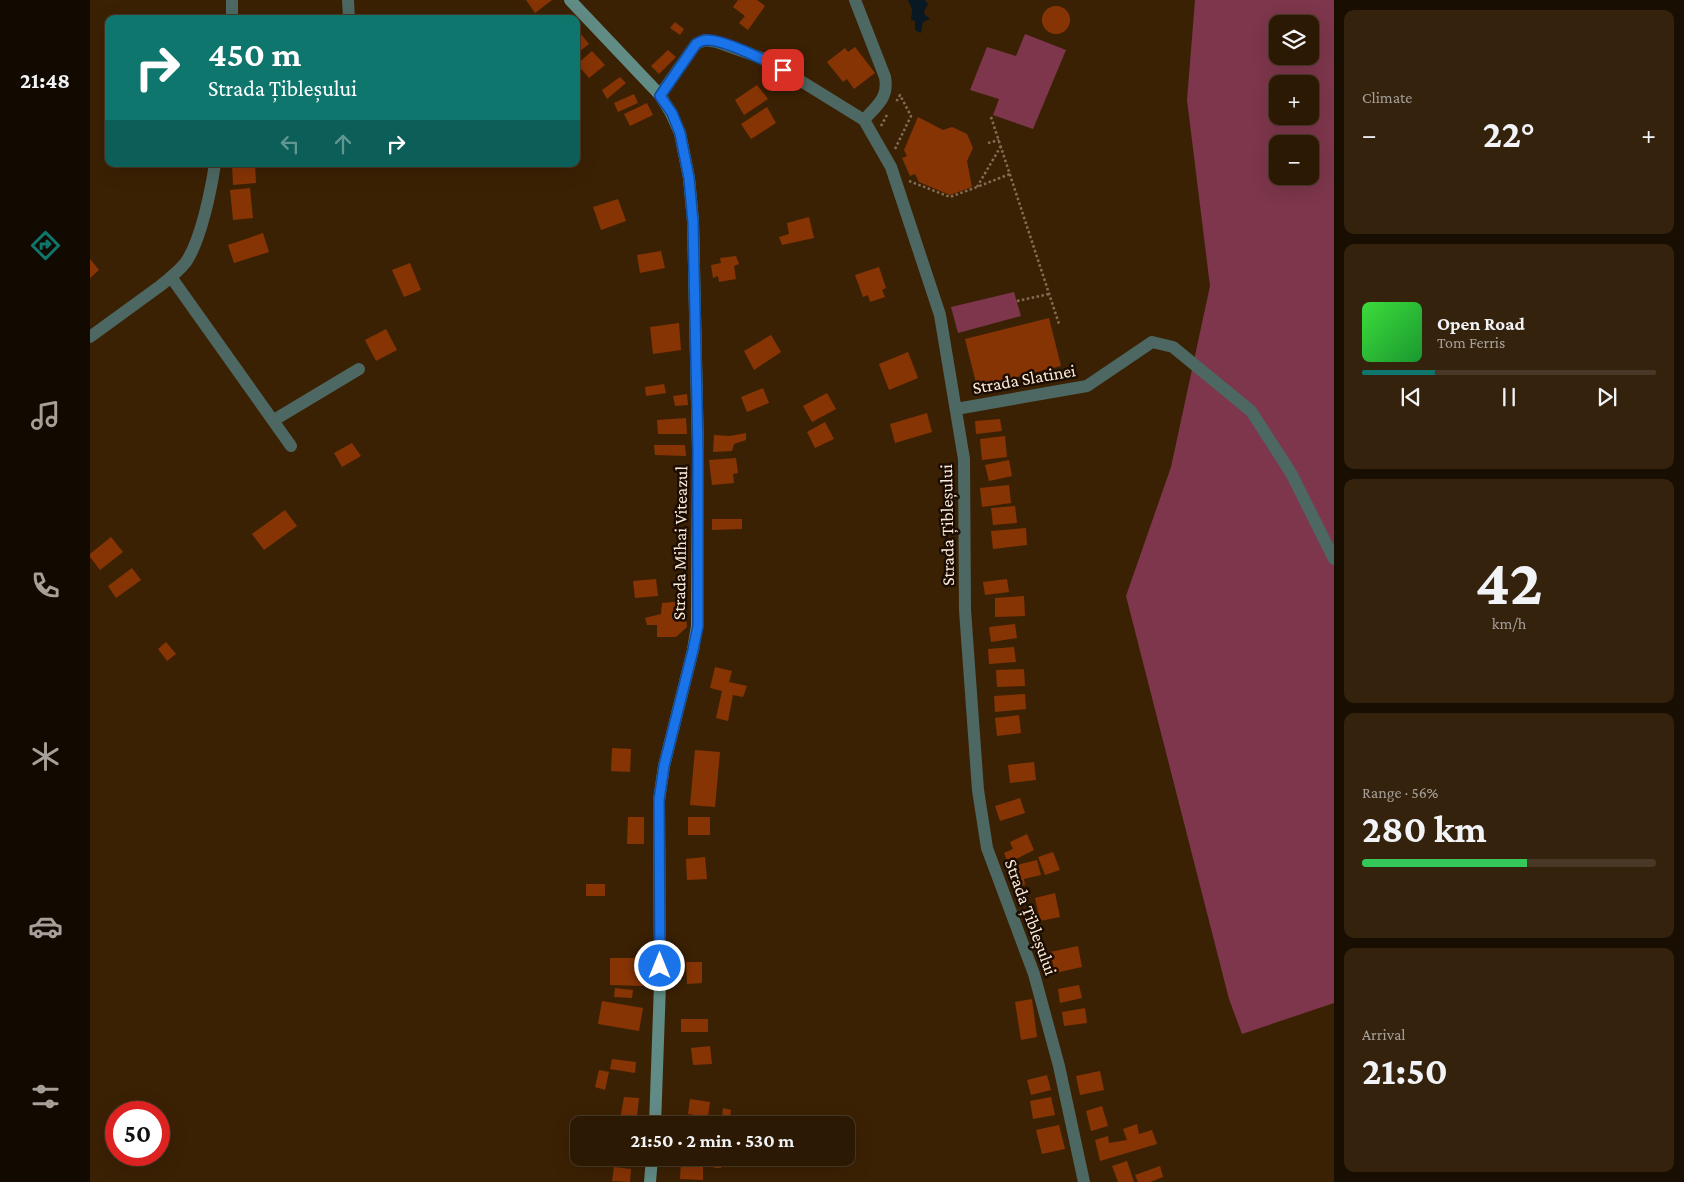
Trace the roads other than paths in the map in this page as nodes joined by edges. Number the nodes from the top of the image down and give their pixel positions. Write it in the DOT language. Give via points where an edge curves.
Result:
graph roads {
  1 [pos="232,0"];
  2 [pos="348,0"];
  3 [pos="570,0"];
  4 [pos="855,0"];
  5 [pos="232,15"];
  6 [pos="349,15"];
  7 [pos="660,96"];
  8 [pos="864,120"];
  9 [pos="214,167"];
  10 [pos="172,278"];
  11 [pos="90,337"];
  12 [pos="360,369"];
  13 [pos="956,409"];
  14 [pos="274,420"];
  15 [pos="291,446"];
  16 [pos="1334,560"];
  17 [pos="655,1116"];
  18 [pos="651,1166"];
  19 [pos="650,1182"];
  20 [pos="1084,1182"];
  1 -- 5 [label="street"];
  2 -- 6 [label="street"];
  3 -- 7 [label="main road, Strada Mihai Viteazul"];
  4 -- 8 [label="street" via="887,87 885,96"];
  7 -- 8 [label="street" via="696,44 705,40 767,60"];
  7 -- 17 [label="main road, Strada Mihai Viteazul" via="680,133 693,222 698,626 664,766 659,800 660,984"];
  8 -- 13 [label="street, Strada Țibleșului" via="891,167 940,315"];
  9 -- 10 [label="street" via="195,246"];
  10 -- 11 [label="street"];
  10 -- 14 [label="street"];
  12 -- 14 [label="street"];
  13 -- 16 [label="street, Strada Slatinei" via="1087,386 1152,342 1173,347 1251,411 1292,473"];
  13 -- 20 [label="street, Strada Țibleșului" via="964,458 965,610 978,790 986,838 998,880 1034,974 1059,1066"];
  14 -- 15 [label="street"];
  18 -- 19 [label="main road"];
}
